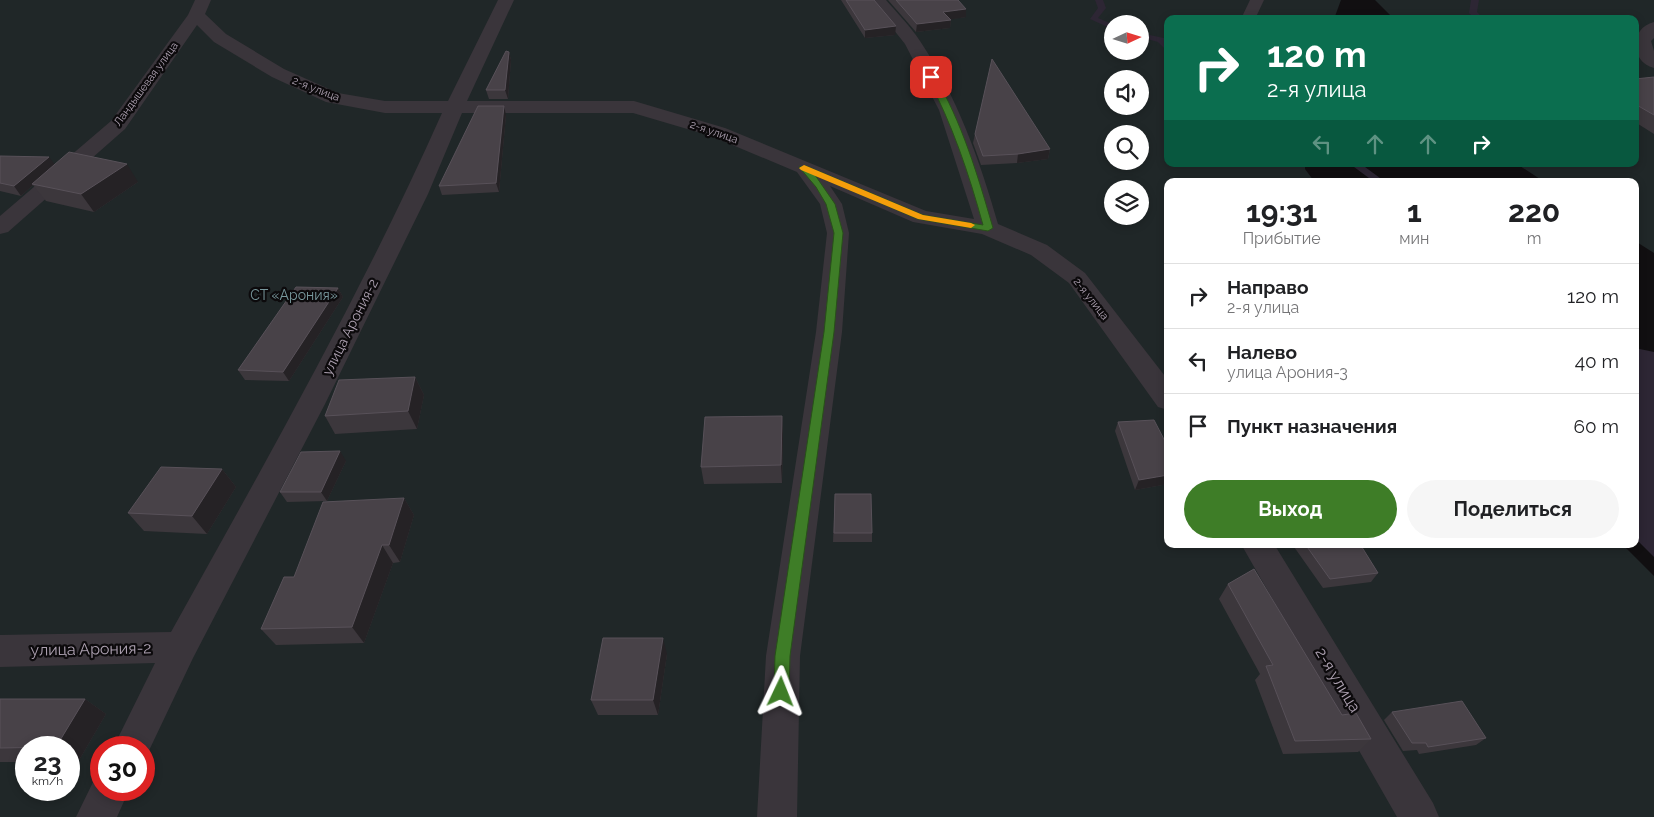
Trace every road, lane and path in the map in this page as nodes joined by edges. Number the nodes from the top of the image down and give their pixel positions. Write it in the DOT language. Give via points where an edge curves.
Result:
graph roads {
  1 [pos="506,0"];
  2 [pos="878,0"];
  3 [pos="1257,0"];
  4 [pos="200,8"];
  5 [pos="1250,15"];
  6 [pos="1654,27"];
  7 [pos="1654,63"];
  8 [pos="454,108"];
  9 [pos="803,167"];
  10 [pos="0,227"];
  11 [pos="988,228"];
  12 [pos="1164,395"];
  13 [pos="1259,548"];
  14 [pos="181,647"];
  15 [pos="0,652"];
  16 [pos="137,736"];
  17 [pos="104,801"];
  18 [pos="96,817"];
  19 [pos="777,817"];
  20 [pos="1419,817"];
  1 -- 8 [label="street, улица Арония-2"];
  2 -- 11 [label="street" via="913,44 949,110"];
  3 -- 5 [label="lane"];
  4 -- 8 [label="street, 2-я улица" via="220,38 278,73 333,98 385,107"];
  4 -- 10 [label="street, Ландышевая улица" via="118,125"];
  6 -- 7 [label="street" via="1642,41"];
  8 -- 9 [label="street, 2-я улица" via="634,107 718,132"];
  8 -- 14 [label="street, улица Арония-2" via="417,194 351,325"];
  9 -- 11 [label="street, 2-я улица" via="921,217"];
  9 -- 19 [label="street" via="831,204 838,233 828,341 783,656"];
  11 -- 12 [label="street, 2-я улица" via="1039,250 1077,278"];
  13 -- 20 [label="street, 2-я улица"];
  14 -- 15 [label="street, улица Арония-2"];
  14 -- 16 [label="street, улица Арония-2"];
  17 -- 18 [label="street"];
}
